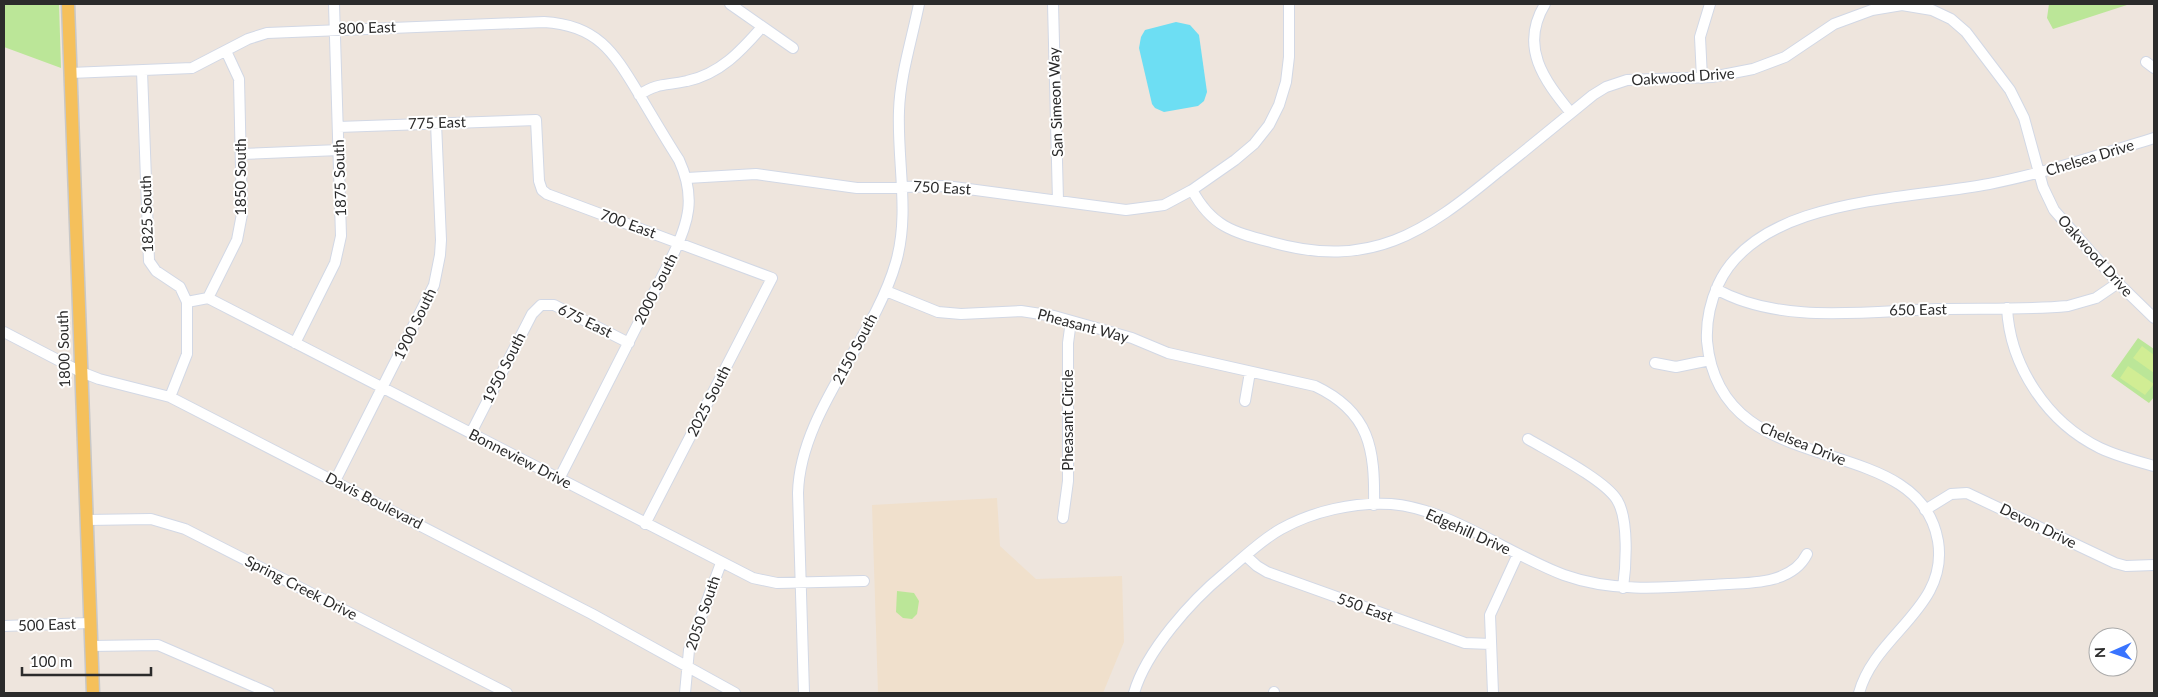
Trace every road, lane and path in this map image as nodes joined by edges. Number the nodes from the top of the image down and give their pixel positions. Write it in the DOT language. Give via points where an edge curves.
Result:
graph roads {
  1 [pos="68,4"];
  2 [pos="334,4"];
  3 [pos="730,4"];
  4 [pos="919,4"];
  5 [pos="1052,4"];
  6 [pos="1288,4"];
  7 [pos="1545,4"];
  8 [pos="1710,4"];
  9 [pos="762,27"];
  10 [pos="335,30"];
  11 [pos="793,48"];
  12 [pos="226,51"];
  13 [pos="142,71"];
  14 [pos="70,73"];
  15 [pos="1702,78"];
  16 [pos="639,95"];
  17 [pos="1571,113"];
  18 [pos="436,123"];
  19 [pos="338,127"];
  20 [pos="2154,138"];
  21 [pos="339,150"];
  22 [pos="241,154"];
  23 [pos="2040,173"];
  24 [pos="687,178"];
  25 [pos="901,186"];
  26 [pos="542,190"];
  27 [pos="1192,190"];
  28 [pos="1058,201"];
  29 [pos="679,244"];
  30 [pos="772,278"];
  31 [pos="2118,283"];
  32 [pos="1716,289"];
  33 [pos="886,291"];
  34 [pos="208,298"];
  35 [pos="187,302"];
  36 [pos="541,304"];
  37 [pos="2008,308"];
  38 [pos="2154,318"];
  39 [pos="1071,321"];
  40 [pos="4,332"];
  41 [pos="295,343"];
  42 [pos="629,343"];
  43 [pos="1710,360"];
  44 [pos="1655,363"];
  45 [pos="81,372"];
  46 [pos="1250,372"];
  47 [pos="383,388"];
  48 [pos="170,397"];
  49 [pos="1245,401"];
  50 [pos="471,434"];
  51 [pos="1528,439"];
  52 [pos="2154,466"];
  53 [pos="559,479"];
  54 [pos="335,481"];
  55 [pos="1374,505"];
  56 [pos="1925,510"];
  57 [pos="1063,518"];
  58 [pos="87,520"];
  59 [pos="645,524"];
  60 [pos="1518,554"];
  61 [pos="1807,554"];
  62 [pos="1246,556"];
  63 [pos="721,563"];
  64 [pos="2154,565"];
  65 [pos="864,580"];
  66 [pos="800,583"];
  67 [pos="1622,588"];
  68 [pos="90,623"];
  69 [pos="4,626"];
  70 [pos="1490,644"];
  71 [pos="91,646"];
  72 [pos="687,665"];
  73 [pos="93,693"];
  74 [pos="269,693"];
  75 [pos="506,693"];
  76 [pos="685,693"];
  77 [pos="735,693"];
  78 [pos="804,693"];
  79 [pos="1134,693"];
  80 [pos="1493,693"];
  81 [pos="1859,693"];
  1 -- 14 [label="main road, 1800 South"];
  2 -- 10 [label="street, 1875 South"];
  3 -- 9 [label="street"];
  4 -- 25 [label="street, 2150 South" via="900,100"];
  5 -- 28 [label="street, San Simeon Way"];
  6 -- 27 [label="street, 750 East" via="1288,70 1274,115 1262,135 1249,148"];
  7 -- 17 [label="street" via="1536,27 1536,59 1548,85"];
  8 -- 15 [label="street" via="1700,37"];
  9 -- 11 [label="street"];
  9 -- 16 [label="street" via="734,58 713,72 685,82 660,84"];
  10 -- 12 [label="street, 800 East" via="260,34"];
  10 -- 16 [label="street, 800 East" via="535,22 564,25 585,31 602,42 617,58"];
  10 -- 19 [label="street, 1875 South"];
  12 -- 13 [label="street, 800 East" via="192,68"];
  12 -- 22 [label="street, 1850 South" via="239,79"];
  13 -- 14 [label="street, 800 East"];
  13 -- 35 [label="street, 1825 South" via="149,260 156,271 180,287"];
  14 -- 45 [label="main road, 1800 South"];
  15 -- 17 [label="street, Oakwood Drive" via="1640,79 1617,83 1593,95"];
  15 -- 23 [label="street, Oakwood Drive" via="1732,75 1764,66 1794,51 1834,24 1862,13 1892,6 1923,7 1959,25 2001,76 2024,118"];
  16 -- 24 [label="street, 2000 South"];
  17 -- 27 [label="street, Oakwood Drive" via="1450,212 1418,231 1369,248 1309,251 1240,234 1209,216"];
  18 -- 19 [label="street, 775 East"];
  18 -- 26 [label="street, 775 East" via="536,120"];
  18 -- 47 [label="street, 1900 South" via="441,240 438,270 429,299"];
  19 -- 21 [label="street, 1875 South"];
  20 -- 23 [label="street, Chelsea Drive"];
  21 -- 22 [label="street"];
  21 -- 41 [label="street, 1875 South" via="342,222 339,250"];
  22 -- 34 [label="street, 1850 South" via="243,200 240,227 232,253"];
  23 -- 31 [label="street, Oakwood Drive" via="2054,210"];
  23 -- 32 [label="street, Chelsea Drive" via="1802,216 1747,247"];
  24 -- 25 [label="street, 750 East" via="756,174 857,188"];
  24 -- 29 [label="street, 2000 South" via="690,206"];
  25 -- 28 [label="street, 750 East" via="946,186"];
  25 -- 33 [label="street, 2150 South" via="900,248"];
  26 -- 29 [label="street, 700 East"];
  27 -- 28 [label="street, 750 East" via="1164,205 1139,209"];
  29 -- 30 [label="street, 700 East"];
  29 -- 42 [label="street, 2000 South"];
  30 -- 59 [label="street, 2025 South"];
  31 -- 37 [label="street, 650 East" via="2101,296 2074,305"];
  31 -- 38 [label="street, Oakwood Drive"];
  32 -- 37 [label="street, 650 East" via="1752,304 1791,312"];
  32 -- 43 [label="street, Chelsea Drive" via="1707,326"];
  33 -- 39 [label="street, Pheasant Way" via="938,312 1020,311"];
  33 -- 66 [label="street, 2150 South" via="800,462"];
  34 -- 35 [label="street"];
  34 -- 41 [label="street, Bonneview Drive"];
  35 -- 48 [label="street" via="187,354"];
  36 -- 42 [label="street, 675 East" via="554,305"];
  36 -- 50 [label="street, 1950 South" via="532,314"];
  37 -- 52 [label="street" via="2010,330 2019,359 2033,388 2052,411 2076,433 2100,448"];
  39 -- 46 [label="street, Pheasant Way" via="1132,338 1168,353"];
  39 -- 57 [label="street, Pheasant Circle" via="1068,343 1068,481"];
  40 -- 45 [label="street, Davis Boulevard"];
  41 -- 47 [label="street, Bonneview Drive"];
  42 -- 53 [label="street, 2000 South"];
  43 -- 44 [label="street" via="1676,368"];
  43 -- 56 [label="street, Chelsea Drive" via="1718,383 1729,400 1757,427 1895,481 1913,494"];
  45 -- 48 [label="street, Davis Boulevard"];
  45 -- 58 [label="main road, 1800 South"];
  46 -- 49 [label="street"];
  46 -- 55 [label="street, Pheasant Way" via="1315,386 1348,408 1359,420 1370,443 1375,468"];
  47 -- 50 [label="street, Bonneview Drive"];
  47 -- 54 [label="street, 1900 South"];
  48 -- 54 [label="street, Davis Boulevard"];
  50 -- 53 [label="street, Bonneview Drive"];
  51 -- 67 [label="street" via="1603,486 1616,499 1623,516 1625,569"];
  53 -- 59 [label="street, Bonneview Drive"];
  54 -- 72 [label="street, Davis Boulevard"];
  55 -- 60 [label="street, Edgehill Drive" via="1390,504 1425,511"];
  55 -- 62 [label="street, Edgehill Drive" via="1343,507 1303,519 1280,529"];
  56 -- 64 [label="street, Devon Drive" via="1950,494 1967,493 2115,563"];
  56 -- 81 [label="street, Chelsea Drive" via="1938,541 1934,582 1921,606 1874,659"];
  58 -- 68 [label="main road, 1800 South"];
  58 -- 75 [label="street, Spring Creek Drive" via="151,519 174,524"];
  59 -- 63 [label="street, Bonneview Drive"];
  60 -- 67 [label="street, Edgehill Drive" via="1576,579"];
  60 -- 70 [label="street" via="1492,609"];
  61 -- 67 [label="street, Edgehill Drive" via="1797,568 1765,580"];
  62 -- 70 [label="street, 550 East" via="1267,572 1465,643"];
  62 -- 79 [label="street, Edgehill Drive" via="1194,600 1145,668"];
  63 -- 66 [label="street, Bonneview Drive" via="765,582"];
  63 -- 72 [label="street, 2050 South" via="689,650"];
  65 -- 66 [label="street, Bonneview Drive"];
  66 -- 78 [label="street, 2150 South"];
  68 -- 69 [label="street, 500 East"];
  68 -- 71 [label="main road, 1800 South"];
  70 -- 80 [label="street"];
  71 -- 73 [label="main road, 1800 South"];
  71 -- 74 [label="street" via="158,646"];
  72 -- 76 [label="street, 2050 South"];
  72 -- 77 [label="street, Davis Boulevard"];
}
